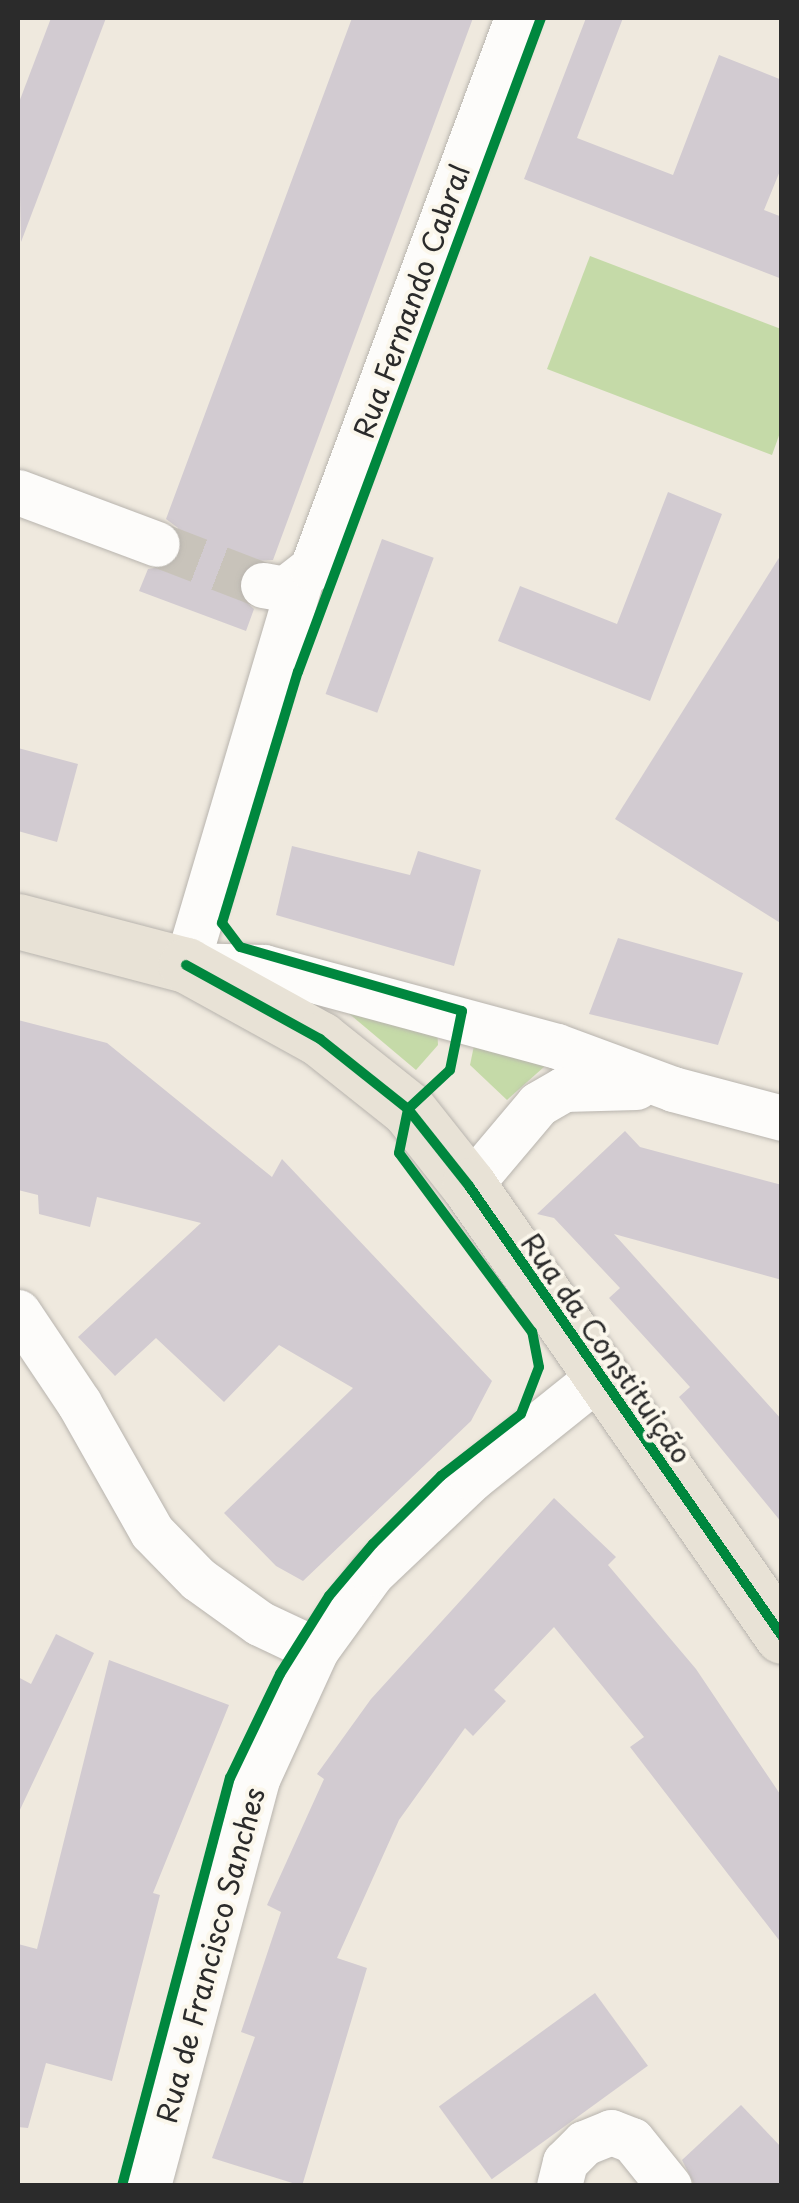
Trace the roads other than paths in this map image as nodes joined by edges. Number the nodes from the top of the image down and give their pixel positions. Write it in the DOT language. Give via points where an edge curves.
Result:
graph roads {
  1 [pos="517,18"];
  2 [pos="18,492"];
  3 [pos="156,544"];
  4 [pos="18,921"];
  5 [pos="186,965"];
  6 [pos="673,1089"];
  7 [pos="782,1118"];
  8 [pos="469,1186"];
  9 [pos="18,1312"];
  10 [pos="598,1378"];
  11 [pos="782,1636"];
  12 [pos="316,1650"];
  13 [pos="148,2186"];
  14 [pos="559,2186"];
  15 [pos="669,2186"];
  1 -- 5 [label="street, Rua Fernando Cabral" via="312,568 282,583"];
  2 -- 3 [label="street"];
  4 -- 5 [label="main road, Rua da Constituição"];
  5 -- 6 [label="street" via="264,968 557,1046"];
  5 -- 8 [label="main road, Rua da Constituição" via="357,1064 408,1109"];
  6 -- 7 [label="street"];
  6 -- 8 [label="street" via="564,1089 514,1125"];
  8 -- 10 [label="main road, Rua da Constituição"];
  9 -- 12 [label="street" via="152,1532 198,1580 259,1623"];
  10 -- 11 [label="main road, Rua da Constituição"];
  10 -- 12 [label="street, Rua de Francisco Sanches" via="472,1478 372,1572"];
  12 -- 13 [label="street, Rua de Francisco Sanches" via="256,1779"];
  14 -- 15 [label="street" via="565,2162 584,2142 612,2132 632,2140"];
}
